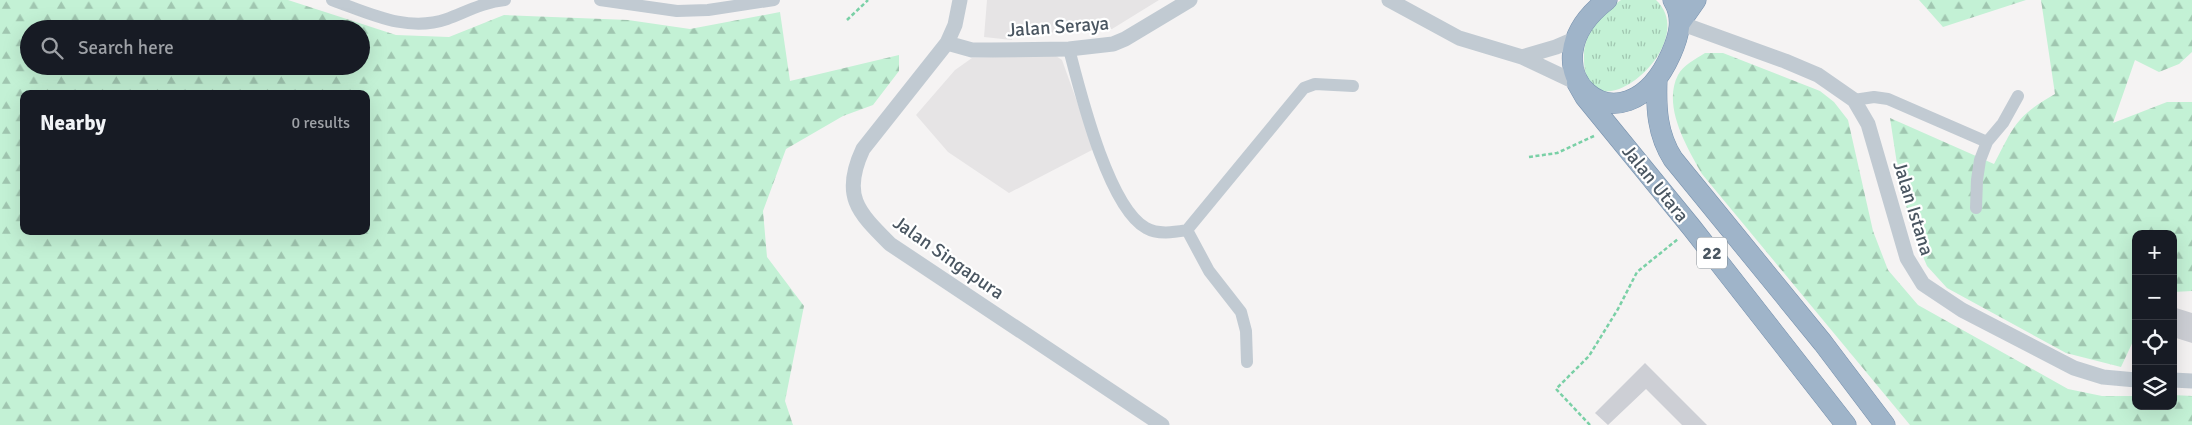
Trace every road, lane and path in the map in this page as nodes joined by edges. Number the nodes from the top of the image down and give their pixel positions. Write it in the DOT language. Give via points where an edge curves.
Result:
graph roads {
  1 [pos="332,0"];
  2 [pos="505,0"];
  3 [pos="600,0"];
  4 [pos="774,0"];
  5 [pos="868,0"];
  6 [pos="960,0"];
  7 [pos="1190,0"];
  8 [pos="1389,0"];
  9 [pos="1607,0"];
  10 [pos="1673,0"];
  11 [pos="1696,0"];
  12 [pos="847,20"];
  13 [pos="1680,23"];
  14 [pos="1577,38"];
  15 [pos="947,43"];
  16 [pos="1069,49"];
  17 [pos="1522,57"];
  18 [pos="1657,80"];
  19 [pos="1577,83"];
  20 [pos="1353,86"];
  21 [pos="2018,96"];
  22 [pos="1854,100"];
  23 [pos="1595,135"];
  24 [pos="1987,142"];
  25 [pos="1528,157"];
  26 [pos="1976,208"];
  27 [pos="1692,228"];
  28 [pos="1187,230"];
  29 [pos="1247,362"];
  30 [pos="2132,380"];
  31 [pos="2177,380"];
  32 [pos="2192,381"];
  33 [pos="1162,425"];
  34 [pos="1590,425"];
  35 [pos="1846,425"];
  36 [pos="1885,425"];
  1 -- 2 [label="street" via="387,20 419,24 446,20"];
  3 -- 4 [label="street" via="678,11"];
  5 -- 12 [label="path"];
  6 -- 15 [label="street, Jalan Singapura"];
  7 -- 16 [label="street, Jalan Seraya" via="1125,40"];
  8 -- 17 [label="street" via="1459,38"];
  9 -- 14 [label="highway, 22" via="1591,14"];
  10 -- 13 [label="highway"];
  11 -- 13 [label="highway"];
  13 -- 18 [label="highway" via="1674,48"];
  13 -- 22 [label="street, Jalan Istana" via="1802,68"];
  14 -- 17 [label="street"];
  14 -- 19 [label="highway, 22" via="1572,61"];
  15 -- 16 [label="street, Jalan Seraya" via="972,50"];
  15 -- 33 [label="street, Jalan Singapura" via="863,149 852,181 861,215 890,244"];
  16 -- 28 [label="street" via="1080,93 1119,199 1133,218 1148,229 1170,233"];
  17 -- 19 [label="street"];
  18 -- 19 [label="highway" via="1637,97 1611,103 1597,100"];
  18 -- 36 [label="highway, Jalan Utara / 22" via="1660,129 1673,159 1823,343"];
  19 -- 27 [label="highway, Jalan Utara / 22"];
  20 -- 28 [label="street" via="1315,84 1297,94 1252,154"];
  21 -- 24 [label="street" via="2003,123"];
  22 -- 24 [label="street" via="1888,99"];
  22 -- 30 [label="street, Jalan Istana" via="1868,124 1907,258 1923,284 1956,307 2074,368 2103,377"];
  23 -- 25 [label="path" via="1557,153"];
  24 -- 26 [label="street" via="1977,180"];
  27 -- 34 [label="path" via="1637,272 1589,356 1556,389"];
  27 -- 35 [label="highway, Jalan Utara / 22"];
  28 -- 29 [label="street" via="1209,271 1241,312 1246,331"];
  31 -- 32 [label="street"];
}
